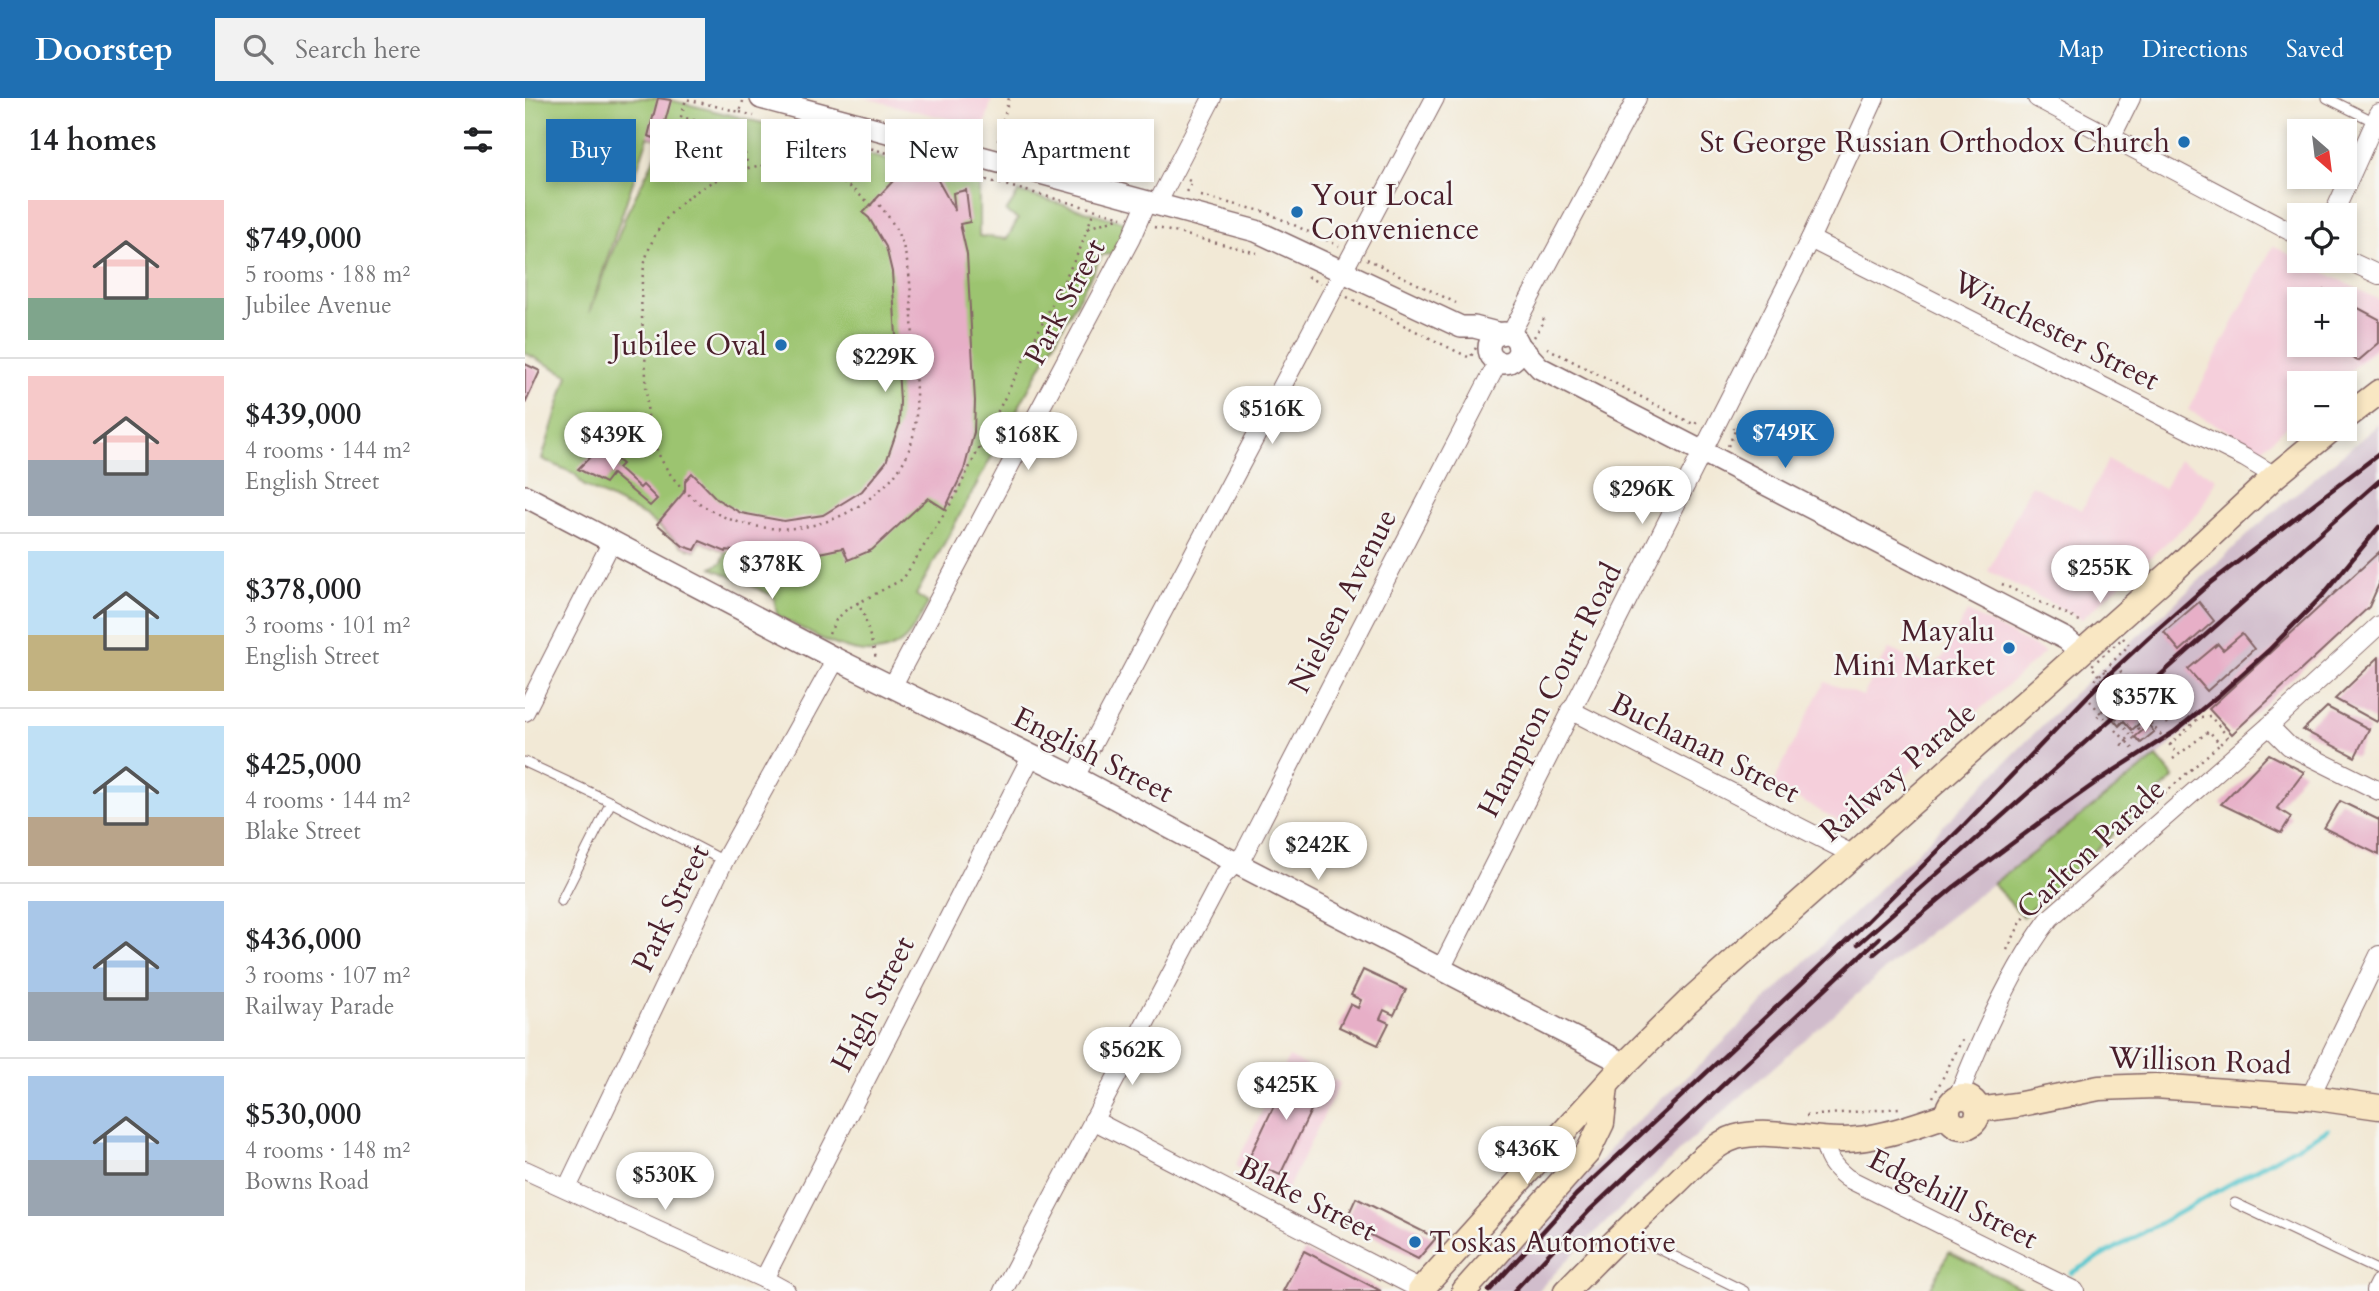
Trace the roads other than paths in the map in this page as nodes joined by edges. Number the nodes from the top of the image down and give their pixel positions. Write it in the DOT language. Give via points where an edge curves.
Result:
graph roads {
  1 [pos="761,98"];
  2 [pos="1212,98"];
  3 [pos="1435,98"];
  4 [pos="1637,98"];
  5 [pos="1875,98"];
  6 [pos="2037,98"];
  7 [pos="2131,98"];
  8 [pos="2327,98"];
  9 [pos="2377,117"];
  10 [pos="2111,138"];
  11 [pos="1152,203"];
  12 [pos="2338,203"];
  13 [pos="2287,230"];
  14 [pos="1810,239"];
  15 [pos="2357,265"];
  16 [pos="2379,275"];
  17 [pos="1338,280"];
  18 [pos="1504,348"];
  19 [pos="2379,391"];
  20 [pos="2357,408"];
  21 [pos="2317,441"];
  22 [pos="1702,452"];
  23 [pos="2275,475"];
  24 [pos="529,498"];
  25 [pos="612,541"];
  26 [pos="2379,625"];
  27 [pos="2081,652"];
  28 [pos="829,654"];
  29 [pos="888,685"];
  30 [pos="1570,710"];
  31 [pos="525,712"];
  32 [pos="2269,726"];
  33 [pos="1031,755"];
  34 [pos="525,762"];
  35 [pos="1075,777"];
  36 [pos="2379,791"];
  37 [pos="611,803"];
  38 [pos="1852,854"];
  39 [pos="724,860"];
  40 [pos="1236,863"];
  41 [pos="561,901"];
  42 [pos="2379,955"];
  43 [pos="1441,969"];
  44 [pos="1625,1064"];
  45 [pos="1606,1086"];
  46 [pos="2310,1097"];
  47 [pos="1961,1107"];
  48 [pos="2379,1107"];
  49 [pos="1093,1120"];
  50 [pos="1824,1140"];
  51 [pos="525,1170"];
  52 [pos="567,1188"];
  53 [pos="2235,1203"];
  54 [pos="1624,1231"];
  55 [pos="2379,1271"];
  56 [pos="764,1279"];
  57 [pos="2379,1283"];
  58 [pos="1420,1290"];
  59 [pos="786,1291"];
  60 [pos="1003,1291"];
  61 [pos="1464,1291"];
  62 [pos="1566,1291"];
  63 [pos="1744,1291"];
  64 [pos="2075,1291"];
  65 [pos="2375,1291"];
  1 -- 11 [label="street"];
  2 -- 11 [label="street, Park Street"];
  3 -- 17 [label="street"];
  4 -- 18 [label="street, Nielsen Avenue"];
  5 -- 14 [label="street, Hampton Court Road"];
  6 -- 10 [label="street"];
  7 -- 10 [label="street"];
  8 -- 9 [label="lane"];
  9 -- 12 [label="street"];
  10 -- 13 [label="street"];
  11 -- 17 [label="street" via="1256,231"];
  11 -- 29 [label="street, Park Street" via="1130,219"];
  14 -- 22 [label="street, Hampton Court Road"];
  14 -- 23 [label="street, Winchester Street"];
  15 -- 16 [label="street"];
  17 -- 18 [label="street" via="1461,327 1474,327"];
  17 -- 35 [label="street"];
  18 -- 22 [label="street"];
  18 -- 40 [label="street, Nielsen Avenue"];
  19 -- 20 [label="main road"];
  21 -- 23 [label="main road, Railway Parade"];
  22 -- 27 [label="street" via="2051,631"];
  22 -- 30 [label="street, Hampton Court Road"];
  23 -- 27 [label="main road, Railway Parade"];
  24 -- 25 [label="street, English Street"];
  25 -- 28 [label="street, English Street"];
  25 -- 31 [label="street"];
  26 -- 32 [label="street, Carlton Parade"];
  27 -- 38 [label="main road, Railway Parade"];
  28 -- 29 [label="street, English Street"];
  28 -- 39 [label="street, Park Street"];
  29 -- 33 [label="street, English Street"];
  30 -- 38 [label="street, Buchanan Street"];
  30 -- 43 [label="street, Hampton Court Road"];
  32 -- 36 [label="street" via="2289,746"];
  32 -- 47 [label="street, Carlton Parade" via="2050,918 1986,1030"];
  33 -- 35 [label="street, English Street"];
  33 -- 56 [label="street, High Street"];
  34 -- 37 [label="lane"];
  35 -- 40 [label="street, English Street"];
  37 -- 39 [label="lane"];
  37 -- 41 [label="lane"];
  38 -- 44 [label="main road, Railway Parade"];
  39 -- 52 [label="street, Park Street"];
  40 -- 43 [label="street, English Street"];
  40 -- 49 [label="street, Nielsen Avenue" via="1223,876"];
  42 -- 46 [label="street"];
  43 -- 44 [label="street, English Street"];
  44 -- 45 [label="main road, Railway Parade"];
  45 -- 58 [label="main road, Railway Parade"];
  45 -- 61 [label="main road" via="1602,1123 1588,1152"];
  46 -- 47 [label="main road, Willison Road" via="2155,1086 2099,1088 2016,1105"];
  46 -- 48 [label="main road, Willison Road"];
  47 -- 50 [label="main road, Willison Road" via="1887,1132"];
  49 -- 58 [label="street, Blake Street"];
  49 -- 60 [label="street, Nielsen Avenue"];
  50 -- 54 [label="main road, Willison Road" via="1754,1134 1734,1138 1713,1149"];
  50 -- 64 [label="street, Edgehill Street" via="1833,1167 1847,1178"];
  51 -- 52 [label="street"];
  52 -- 56 [label="street"];
  53 -- 55 [label="lane"];
  54 -- 62 [label="main road, Willison Road"];
  54 -- 63 [label="lane"];
  56 -- 59 [label="street"];
  57 -- 65 [label="street"];
}
